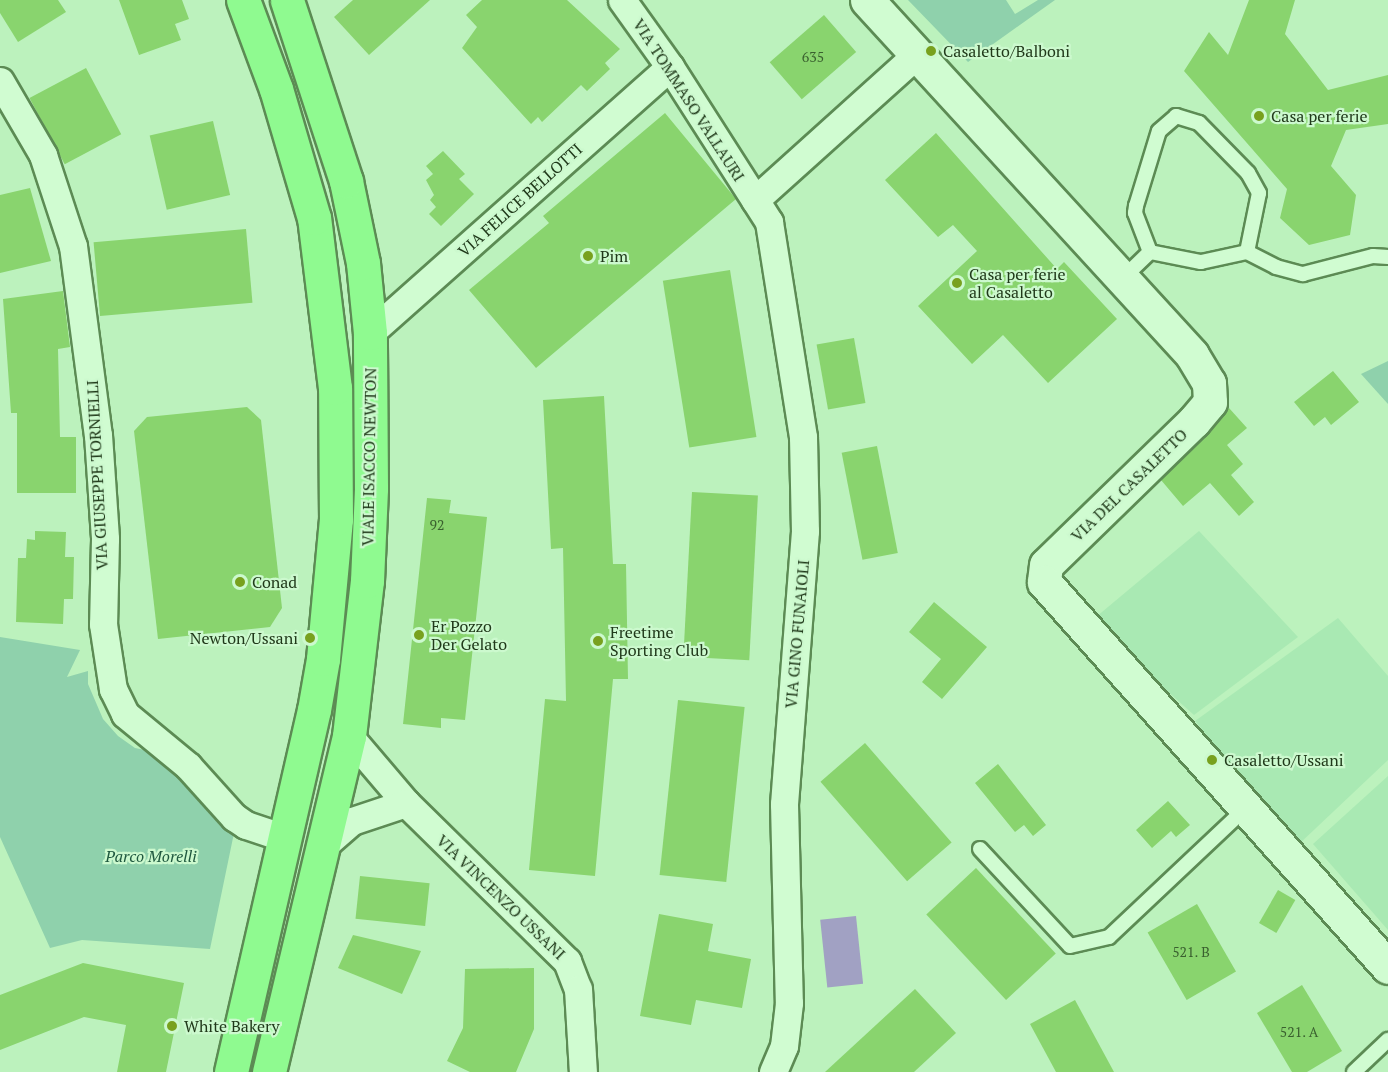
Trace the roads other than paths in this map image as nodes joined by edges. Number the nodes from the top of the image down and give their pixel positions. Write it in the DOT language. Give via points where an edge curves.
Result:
graph roads {
  1 [pos="243,0"];
  2 [pos="286,0"];
  3 [pos="622,0"];
  4 [pos="867,0"];
  5 [pos="917,54"];
  6 [pos="670,67"];
  7 [pos="0,81"];
  8 [pos="755,200"];
  9 [pos="1150,252"];
  10 [pos="1247,252"];
  11 [pos="1388,256"];
  12 [pos="1122,279"];
  13 [pos="370,333"];
  14 [pos="349,736"];
  15 [pos="406,802"];
  16 [pos="1245,808"];
  17 [pos="285,838"];
  18 [pos="323,846"];
  19 [pos="980,849"];
  20 [pos="270,908"];
  21 [pos="305,919"];
  22 [pos="1388,967"];
  23 [pos="1388,1040"];
  24 [pos="231,1072"];
  25 [pos="269,1072"];
  26 [pos="583,1072"];
  27 [pos="773,1072"];
  28 [pos="1354,1072"];
  1 -- 17 [label="main road, VIALE ISACCO NEWTON" via="273,79 314,218 335,388 332,578 321,669"];
  2 -- 13 [label="main road, VIALE ISACCO NEWTON" via="354,212"];
  3 -- 6 [label="street, VIA TOMMASO VALLAURI"];
  4 -- 5 [label="street, VIA DEL CASALETTO"];
  5 -- 8 [label="street"];
  5 -- 12 [label="street, VIA DEL CASALETTO"];
  6 -- 8 [label="street, VIA TOMMASO VALLAURI"];
  6 -- 13 [label="street, VIA FELICE BELLOTTI"];
  7 -- 17 [label="street, VIA GIUSEPPE TORNIELLI" via="42,155 73,246 98,435 105,539 103,624 113,689 125,714 188,766 234,817"];
  8 -- 27 [label="street, VIA GINO FUNAIOLI" via="769,222 776,250 806,481 802,590 784,804 789,1003 785,1039"];
  9 -- 10 [label="lane" via="1201,262"];
  9 -- 10 [label="lane" via="1136,206 1159,131 1176,116 1199,123 1248,174 1259,193"];
  9 -- 12 [label="lane"];
  10 -- 11 [label="lane" via="1276,267 1303,274 1373,255"];
  12 -- 16 [label="street, VIA DEL CASALETTO" via="1192,355 1209,383 1210,402 1051,560 1042,577"];
  13 -- 14 [label="main road, VIALE ISACCO NEWTON" via="372,488 367,581"];
  14 -- 15 [label="street, VIA VINCENZO USSANI"];
  14 -- 18 [label="main road, VIALE ISACCO NEWTON"];
  15 -- 18 [label="street" via="352,821"];
  15 -- 26 [label="street, VIA VINCENZO USSANI" via="567,961 578,989"];
  16 -- 19 [label="lane" via="1109,937 1070,946"];
  16 -- 22 [label="street, VIA DEL CASALETTO"];
  17 -- 20 [label="main road, VIALE ISACCO NEWTON"];
  18 -- 21 [label="main road, VIALE ISACCO NEWTON"];
  20 -- 21 [label="street" via="287,918"];
  20 -- 24 [label="main road, VIALE ISACCO NEWTON"];
  21 -- 25 [label="main road, VIALE ISACCO NEWTON"];
  23 -- 28 [label="lane"];
}
